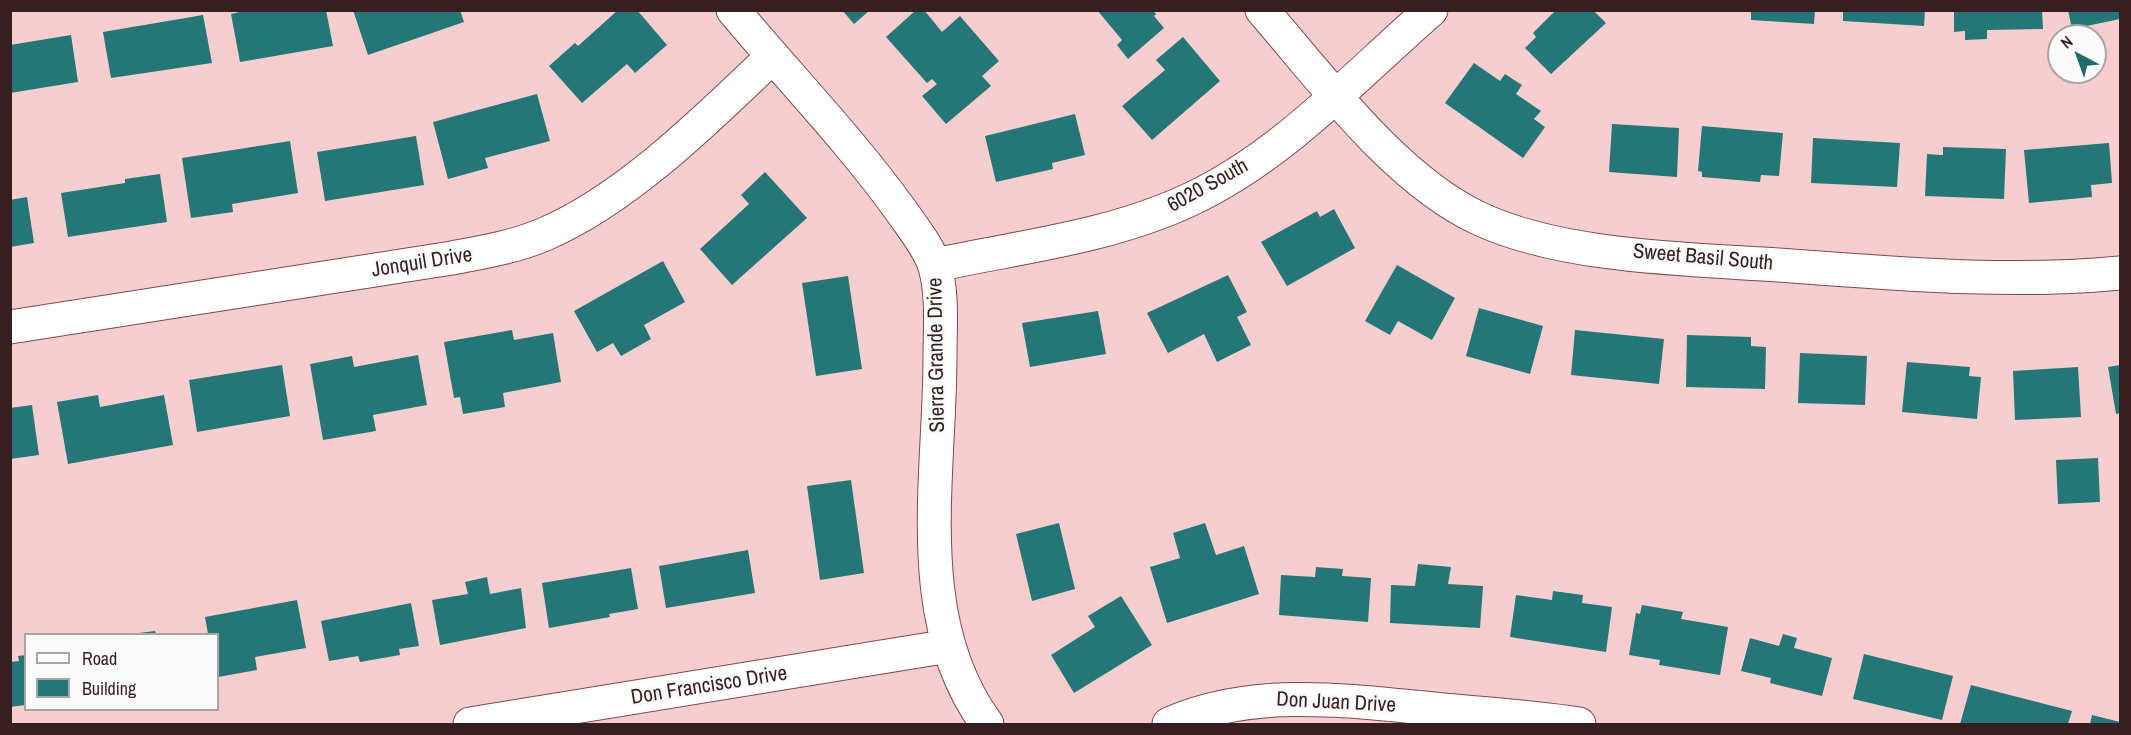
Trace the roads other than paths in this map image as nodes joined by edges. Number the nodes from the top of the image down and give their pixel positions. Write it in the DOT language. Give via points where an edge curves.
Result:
graph roads {
  1 [pos="732,10"];
  2 [pos="1262,10"];
  3 [pos="1431,10"];
  4 [pos="772,57"];
  5 [pos="1337,96"];
  6 [pos="935,265"];
  7 [pos="2121,273"];
  8 [pos="10,327"];
  9 [pos="949,646"];
  10 [pos="545,719"];
  11 [pos="470,724"];
  12 [pos="987,724"];
  13 [pos="1168,724"];
  14 [pos="1579,724"];
  1 -- 4 [label="street, Sierra Grande Drive"];
  2 -- 5 [label="street, Sweet Basil South"];
  3 -- 5 [label="street, 6020 South"];
  4 -- 6 [label="street, Sierra Grande Drive" via="890,195"];
  4 -- 8 [label="street, Jonquil Drive" via="627,186 544,234 498,250"];
  5 -- 6 [label="street, 6020 South" via="1263,155 1190,200 1091,234"];
  5 -- 7 [label="street, Sweet Basil South" via="1399,163 1436,192 1477,217 1535,239 1729,262 1976,278 2071,278"];
  6 -- 9 [label="street, Sierra Grande Drive" via="940,308 940,410 934,533 938,592"];
  9 -- 10 [label="street, Don Francisco Drive"];
  9 -- 12 [label="street, Sierra Grande Drive" via="961,680"];
  10 -- 11 [label="street, Don Francisco Drive"];
  13 -- 14 [label="street, Don Juan Drive" via="1195,712 1246,701 1292,699"];
}
